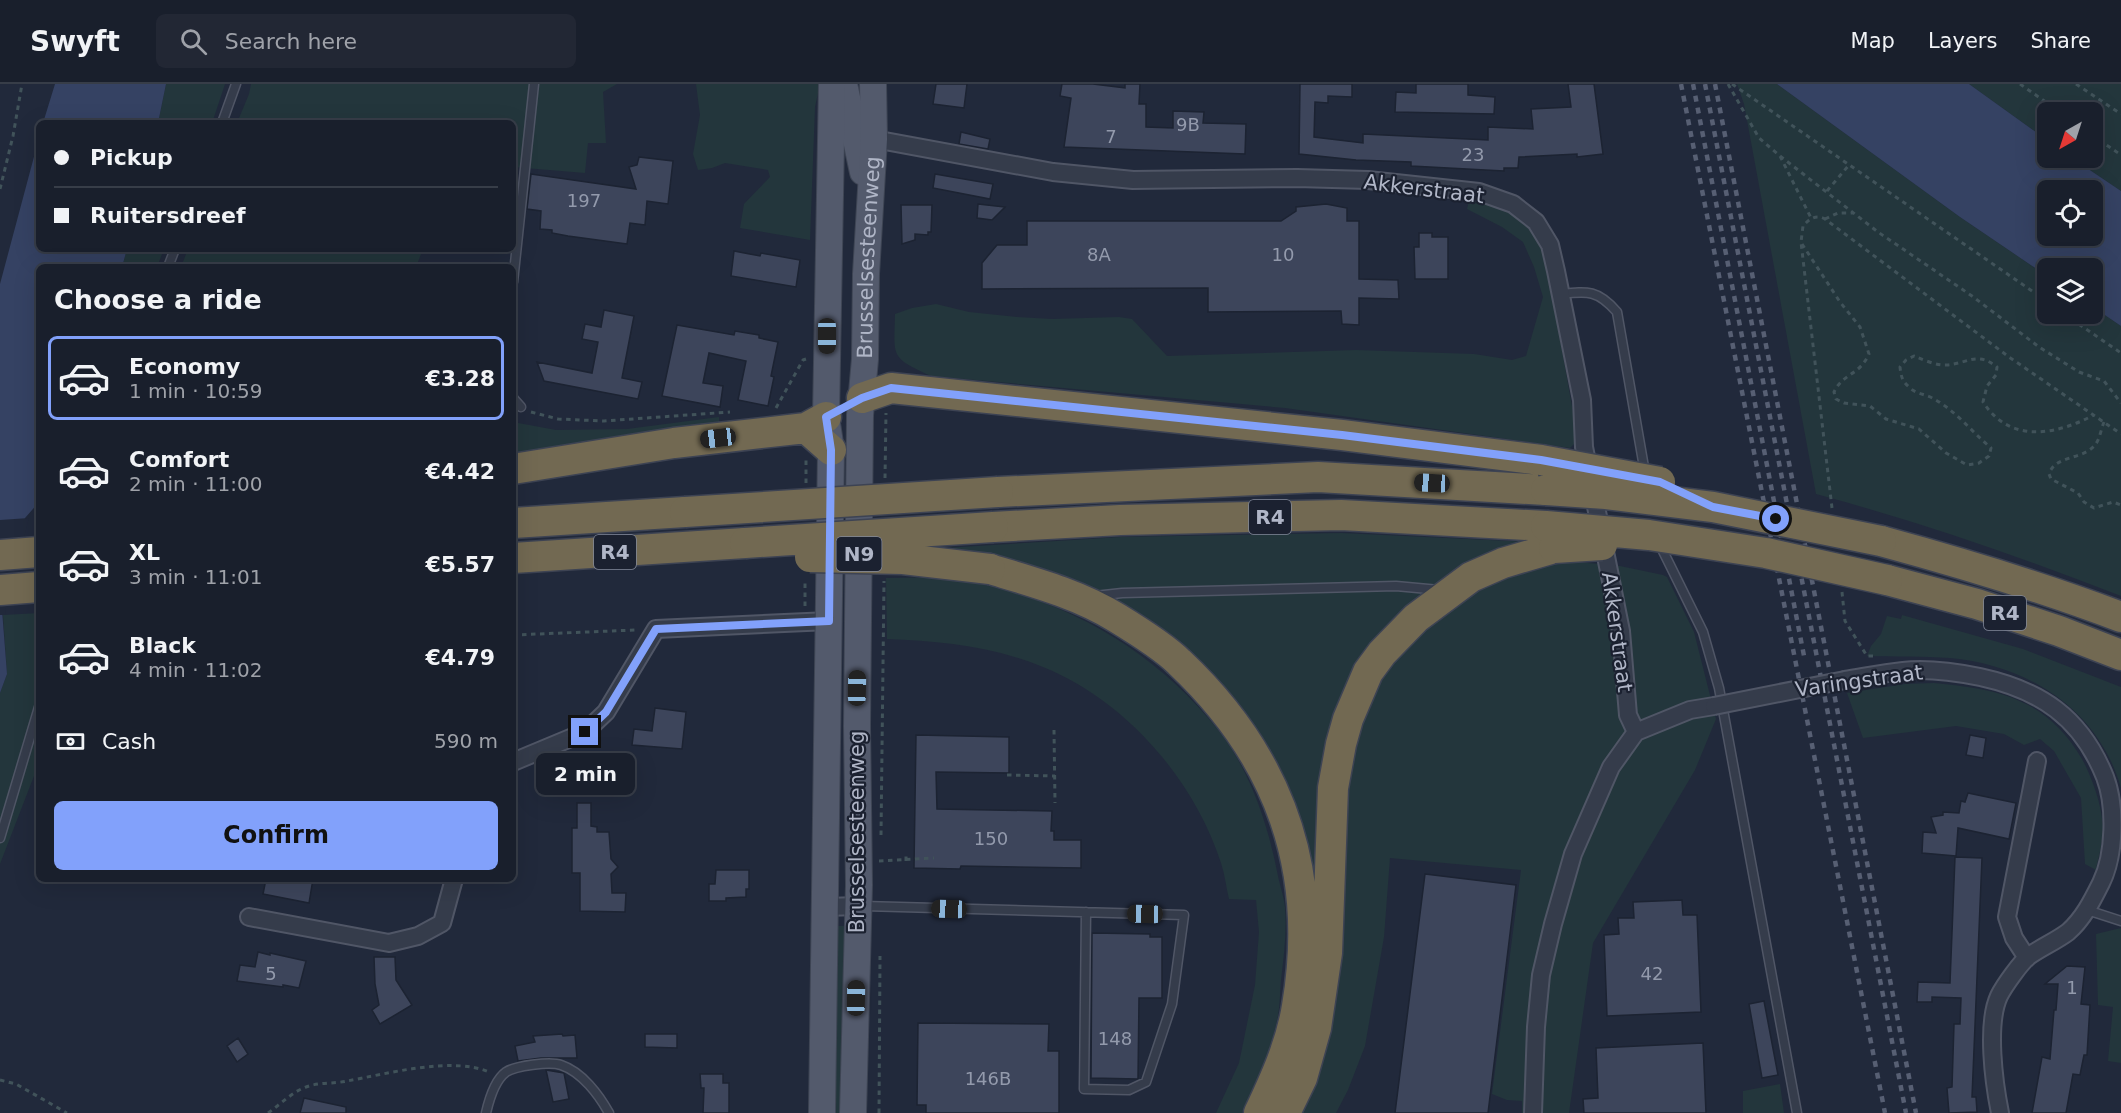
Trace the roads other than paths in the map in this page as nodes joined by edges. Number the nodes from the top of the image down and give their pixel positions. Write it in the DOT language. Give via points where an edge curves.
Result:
graph roads {
  1 [pos="236,84"];
  2 [pos="534,84"];
  3 [pos="832,84"];
  4 [pos="844,84"];
  5 [pos="856,84"];
  6 [pos="873,84"];
  7 [pos="223,120"];
  8 [pos="866,142"];
  9 [pos="830,165"];
  10 [pos="515,264"];
  11 [pos="1561,294"];
  12 [pos="874,394"];
  13 [pos="516,402"];
  14 [pos="521,408"];
  15 [pos="816,423"];
  16 [pos="831,450"];
  17 [pos="516,469"];
  18 [pos="1713,507"];
  19 [pos="516,523"];
  20 [pos="1652,524"];
  21 [pos="1550,537"];
  22 [pos="736,550"];
  23 [pos="36,552"];
  24 [pos="0,555"];
  25 [pos="516,558"];
  26 [pos="36,587"];
  27 [pos="0,590"];
  28 [pos="1452,591"];
  29 [pos="1077,598"];
  30 [pos="2121,617"];
  31 [pos="829,621"];
  32 [pos="2121,655"];
  33 [pos="857,711"];
  34 [pos="36,717"];
  35 [pos="1636,732"];
  36 [pos="516,761"];
  37 [pos="2037,761"];
  38 [pos="0,838"];
  39 [pos="453,882"];
  40 [pos="859,906"];
  41 [pos="825,907"];
  42 [pos="2087,910"];
  43 [pos="1086,912"];
  44 [pos="249,917"];
  45 [pos="2121,921"];
  46 [pos="2027,958"];
  47 [pos="486,1113"];
  48 [pos="609,1113"];
  49 [pos="822,1113"];
  50 [pos="853,1113"];
  51 [pos="1259,1113"];
  52 [pos="1285,1113"];
  53 [pos="1533,1113"];
  54 [pos="1797,1113"];
  55 [pos="2000,1113"];
  1 -- 7 [label="lane"];
  2 -- 10 [label="lane"];
  3 -- 9 [label="main road, Brusselsesteenweg"];
  4 -- 8 [label="main road"];
  5 -- 8 [label="main road"];
  6 -- 8 [label="main road, Brusselsesteenweg"];
  8 -- 9 [label="street" via="845,151"];
  8 -- 11 [label="street, Akkerstraat" via="1053,172 1133,180 1368,180 1479,192 1513,204 1536,222 1550,244"];
  8 -- 12 [label="main road, Brusselsesteenweg / N9" via="865,359"];
  9 -- 15 [label="main road, Brusselsesteenweg" via="827,356"];
  11 -- 20 [label="lane" via="1596,293 1617,312"];
  11 -- 35 [label="street, Akkerstraat" via="1582,400 1584,447 1621,631 1628,715"];
  12 -- 15 [label="main road"];
  12 -- 18 [label="highway, bridge" via="891,388 1541,460 1660,482"];
  12 -- 33 [label="main road, Brusselsesteenweg / N9"];
  13 -- 14 [label="lane"];
  15 -- 16 [label="highway"];
  15 -- 17 [label="highway"];
  16 -- 31 [label="main road, Brusselsesteenweg / N9"];
  16 -- 33 [label="main road" via="849,467 849,688"];
  18 -- 19 [label="highway, R4, bridge" via="1606,494 1318,477 998,492"];
  18 -- 30 [label="highway, R4, bridge" via="1881,541 2060,593"];
  20 -- 21 [label="highway, R4, bridge"];
  20 -- 32 [label="highway, R4, bridge" via="1977,604"];
  20 -- 54 [label="lane" via="1703,632 1719,688"];
  21 -- 22 [label="highway, R4, bridge" via="1341,515 993,527"];
  21 -- 28 [label="highway" via="1471,577"];
  22 -- 25 [label="highway, R4"];
  22 -- 29 [label="highway, bridge" via="903,559 990,569"];
  23 -- 24 [label="highway"];
  26 -- 27 [label="highway"];
  28 -- 29 [label="lane" via="1396,586 1122,593"];
  28 -- 52 [label="highway" via="1416,618 1382,653 1368,672 1348,719 1333,788 1327,953 1316,1028 1302,1078"];
  29 -- 51 [label="highway" via="1115,617 1178,661 1223,709 1258,758 1280,803 1294,850 1303,905 1302,962 1297,1008 1281,1064"];
  31 -- 36 [label="street" via="656,629 606,712 585,732"];
  31 -- 41 [label="main road, Brusselsesteenweg / N9"];
  33 -- 40 [label="main road, Brusselsesteenweg / N9" via="875,860"];
  34 -- 38 [label="lane"];
  35 -- 42 [label="street, Varingstraat, bridge" via="1690,710 1904,670 1965,674 2007,683 2054,707 2084,736 2110,790 2109,861"];
  35 -- 53 [label="street" via="1611,767 1578,843 1552,924 1541,975"];
  37 -- 46 [label="street" via="2007,917"];
  39 -- 44 [label="street" via="442,923 418,936 388,943"];
  40 -- 41 [label="street"];
  40 -- 43 [label="lane"];
  40 -- 50 [label="main road, Brusselsesteenweg / N9"];
  41 -- 49 [label="main road, Brusselsesteenweg / N9"];
  42 -- 45 [label="lane"];
  42 -- 46 [label="street, Varingstraat" via="2067,932"];
  43 -- 43 [label="lane" via="1083,1089 1129,1090 1146,1082 1172,1004 1184,915"];
  46 -- 55 [label="street, Varingstraat" via="1999,996 1994,1014 1992,1054"];
  47 -- 48 [label="lane" via="501,1077 507,1071 533,1065 561,1065 591,1086"];
}
